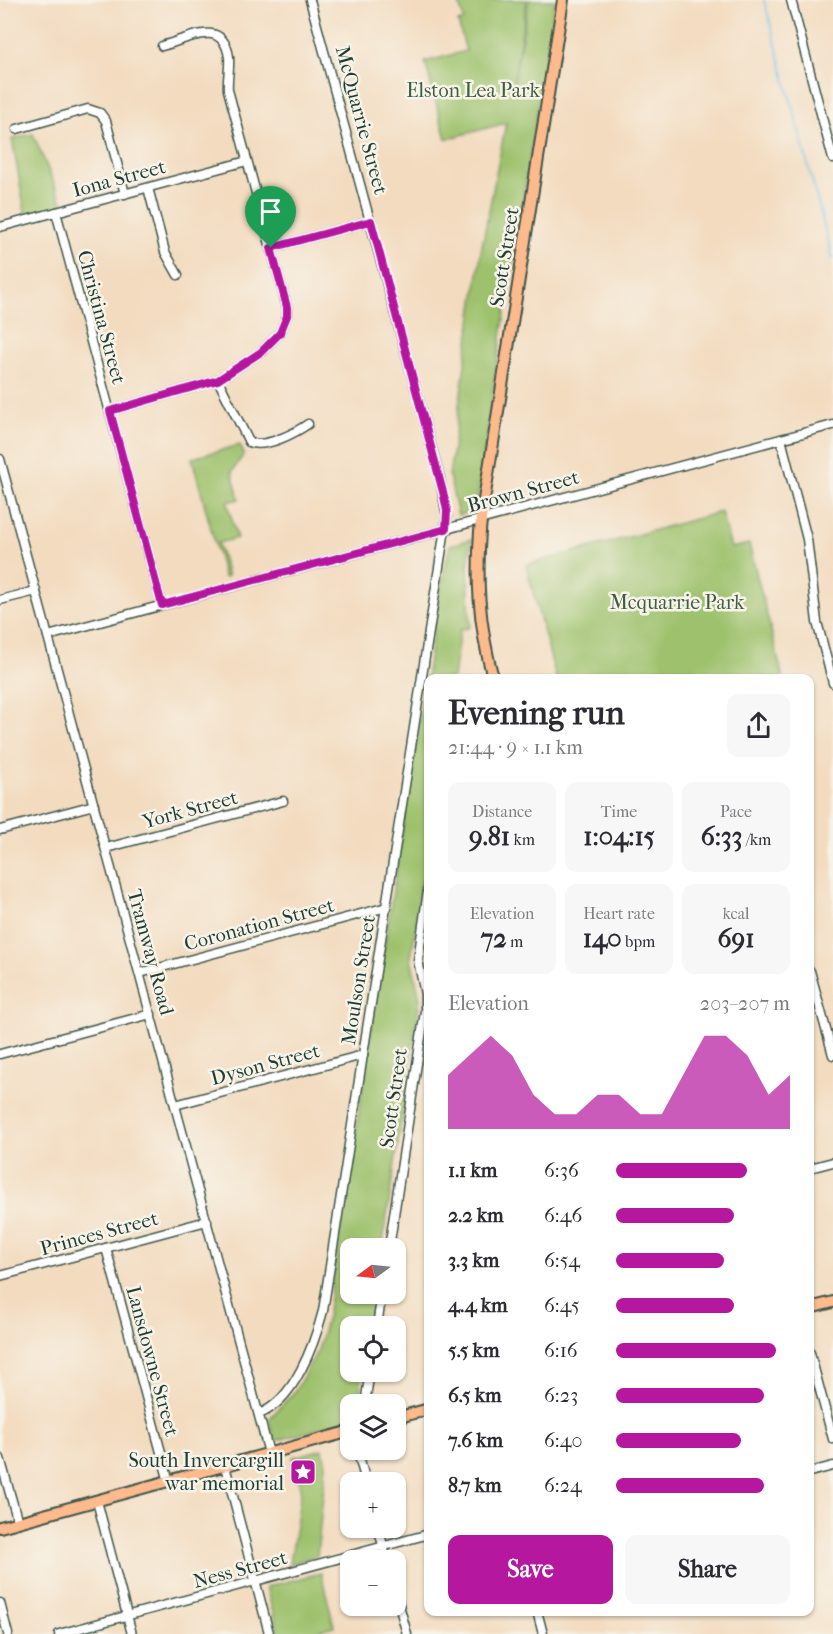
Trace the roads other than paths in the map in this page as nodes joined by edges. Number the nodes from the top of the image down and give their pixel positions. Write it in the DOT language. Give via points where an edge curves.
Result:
graph roads {
  1 [pos="310,0"];
  2 [pos="562,0"];
  3 [pos="790,0"];
  4 [pos="162,46"];
  5 [pos="17,129"];
  6 [pos="833,159"];
  7 [pos="247,161"];
  8 [pos="148,188"];
  9 [pos="125,194"];
  10 [pos="56,212"];
  11 [pos="371,221"];
  12 [pos="0,227"];
  13 [pos="271,248"];
  14 [pos="178,275"];
  15 [pos="218,380"];
  16 [pos="110,411"];
  17 [pos="308,424"];
  18 [pos="833,425"];
  19 [pos="781,439"];
  20 [pos="0,459"];
  21 [pos="481,519"];
  22 [pos="446,529"];
  23 [pos="36,591"];
  24 [pos="0,600"];
  25 [pos="162,605"];
  26 [pos="48,636"];
  27 [pos="492,674"];
  28 [pos="833,683"];
  29 [pos="283,801"];
  30 [pos="94,805"];
  31 [pos="0,830"];
  32 [pos="106,848"];
  33 [pos="387,907"];
  34 [pos="424,918"];
  35 [pos="140,973"];
  36 [pos="814,986"];
  37 [pos="424,989"];
  38 [pos="151,1014"];
  39 [pos="424,1018"];
  40 [pos="0,1054"];
  41 [pos="363,1055"];
  42 [pos="833,1055"];
  43 [pos="175,1105"];
  44 [pos="833,1162"];
  45 [pos="814,1167"];
  46 [pos="207,1221"];
  47 [pos="391,1238"];
  48 [pos="106,1248"];
  49 [pos="0,1276"];
  50 [pos="833,1302"];
  51 [pos="814,1307"];
  52 [pos="814,1368"];
  53 [pos="424,1410"];
  54 [pos="259,1414"];
  55 [pos="406,1415"];
  56 [pos="340,1434"];
  57 [pos="833,1439"];
  58 [pos="269,1453"];
  59 [pos="0,1458"];
  60 [pos="225,1466"];
  61 [pos="833,1466"];
  62 [pos="814,1471"];
  63 [pos="169,1482"];
  64 [pos="97,1501"];
  65 [pos="18,1522"];
  66 [pos="0,1527"];
  67 [pos="424,1535"];
  68 [pos="381,1538"];
  69 [pos="383,1547"];
  70 [pos="384,1550"];
  71 [pos="255,1581"];
  72 [pos="0,1603"];
  73 [pos="127,1616"];
  74 [pos="402,1616"];
  75 [pos="538,1616"];
  76 [pos="269,1633"];
  77 [pos="8,1634"];
  78 [pos="59,1634"];
  79 [pos="132,1634"];
  80 [pos="407,1634"];
  81 [pos="543,1634"];
  1 -- 11 [label="street, McQuarrie Street"];
  2 -- 21 [label="main road, Scott Street"];
  3 -- 6 [label="street"];
  4 -- 7 [label="street" via="210,32 222,38 229,57 228,90"];
  5 -- 9 [label="street" via="88,109 100,113 106,121"];
  7 -- 8 [label="street, Iona Street"];
  7 -- 13 [label="street"];
  8 -- 9 [label="street, Iona Street"];
  8 -- 14 [label="street" via="165,252"];
  9 -- 10 [label="street, Iona Street"];
  10 -- 12 [label="street, Iona Street"];
  10 -- 16 [label="street, Christina Street"];
  11 -- 13 [label="street"];
  11 -- 22 [label="street, McQuarrie Street" via="443,492"];
  13 -- 15 [label="street" via="287,307 285,324 261,352"];
  15 -- 16 [label="street"];
  15 -- 17 [label="street" via="249,442 260,444 294,434"];
  16 -- 25 [label="street, Christina Street"];
  18 -- 19 [label="street, Brown Street"];
  19 -- 21 [label="street, Brown Street"];
  19 -- 28 [label="street" via="807,539 817,622"];
  20 -- 23 [label="street, Tramway Road"];
  21 -- 22 [label="street, Brown Street"];
  21 -- 27 [label="main road" via="479,599"];
  22 -- 25 [label="street, Brown Street"];
  22 -- 33 [label="street, Moulson Street"];
  23 -- 24 [label="street"];
  23 -- 26 [label="street, Tramway Road"];
  25 -- 26 [label="street, Brown Street"];
  26 -- 30 [label="street, Tramway Road"];
  29 -- 32 [label="street, York Street"];
  30 -- 31 [label="street"];
  30 -- 32 [label="street, Tramway Road"];
  32 -- 35 [label="street, Tramway Road"];
  33 -- 35 [label="street, Coronation Street"];
  33 -- 41 [label="street, Moulson Street"];
  34 -- 37 [label="street, Scott Street" via="418,960"];
  35 -- 38 [label="street, Tramway Road"];
  36 -- 42 [label="street"];
  38 -- 40 [label="street"];
  38 -- 43 [label="street, Tramway Road"];
  39 -- 47 [label="street, Scott Street"];
  41 -- 43 [label="street, Dyson Street"];
  41 -- 54 [label="street, Moulson Street" via="315,1341 280,1400"];
  43 -- 46 [label="street, Tramway Road"];
  44 -- 45 [label="street"];
  46 -- 48 [label="street, Princes Street"];
  46 -- 54 [label="street, Tramway Road"];
  48 -- 49 [label="street, Princes Street"];
  48 -- 63 [label="street, Lansdowne Street"];
  50 -- 51 [label="main road"];
  52 -- 57 [label="street"];
  53 -- 55 [label="main road"];
  54 -- 58 [label="street, Tramway Road"];
  56 -- 58 [label="main road"];
  58 -- 60 [label="main road"];
  59 -- 65 [label="street"];
  60 -- 63 [label="main road"];
  60 -- 71 [label="street"];
  61 -- 62 [label="street"];
  63 -- 64 [label="main road"];
  64 -- 65 [label="main road"];
  64 -- 73 [label="street"];
  65 -- 66 [label="main road"];
  67 -- 69 [label="street, Ness Street"];
  68 -- 69 [label="street"];
  69 -- 70 [label="street"];
  69 -- 71 [label="street, Ness Street"];
  71 -- 73 [label="street, Ness Street"];
  71 -- 76 [label="street"];
  72 -- 77 [label="street"];
  73 -- 78 [label="street, Ness Street"];
  73 -- 79 [label="street"];
  74 -- 80 [label="street"];
  75 -- 81 [label="street"];
}
